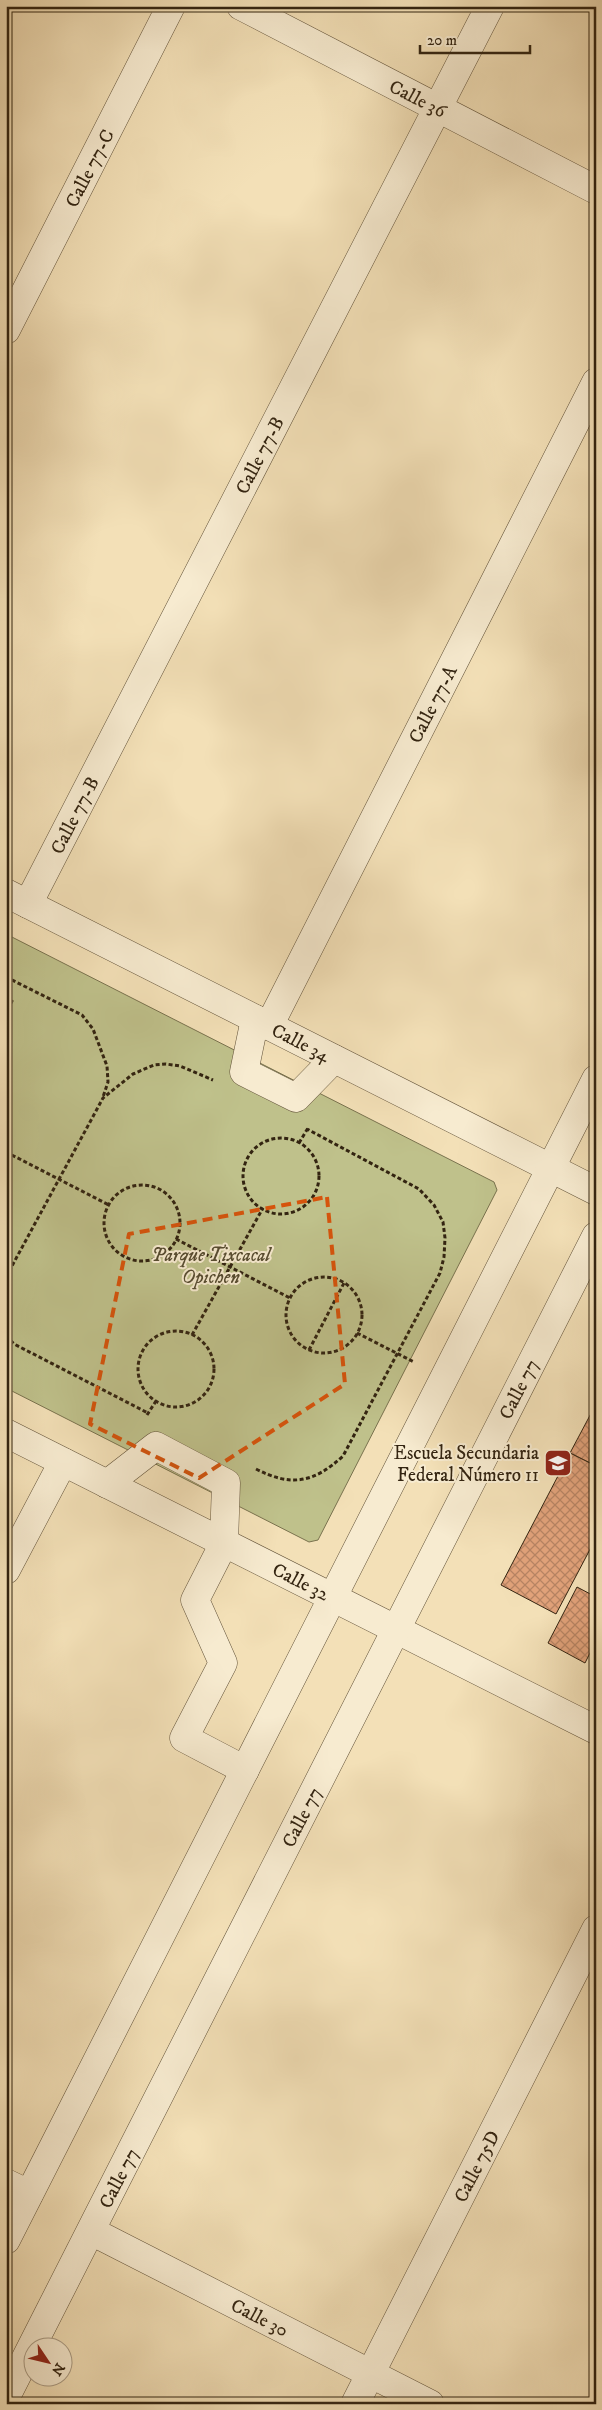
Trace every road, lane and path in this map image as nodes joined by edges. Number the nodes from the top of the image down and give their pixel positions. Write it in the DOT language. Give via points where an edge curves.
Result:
graph roads {
  1 [pos="171,6"];
  2 [pos="240,6"];
  3 [pos="490,6"];
  4 [pos="438,108"];
  5 [pos="596,190"];
  6 [pos="6,330"];
  7 [pos="596,382"];
  8 [pos="17,899"];
  9 [pos="6,977"];
  10 [pos="6,998"];
  11 [pos="6,1013"];
  12 [pos="262,1022"];
  13 [pos="334,1059"];
  14 [pos="596,1079"];
  15 [pos="221,1085"];
  16 [pos="103,1098"];
  17 [pos="299,1124"];
  18 [pos="6,1152"];
  19 [pos="551,1168"];
  20 [pos="59,1179"];
  21 [pos="596,1191"];
  22 [pos="109,1204"];
  23 [pos="263,1208"];
  24 [pos="596,1236"];
  25 [pos="176,1239"];
  26 [pos="230,1267"];
  27 [pos="6,1276"];
  28 [pos="344,1283"];
  29 [pos="290,1298"];
  30 [pos="357,1333"];
  31 [pos="192,1335"];
  32 [pos="6,1336"];
  33 [pos="309,1350"];
  34 [pos="397,1353"];
  35 [pos="414,1362"];
  36 [pos="157,1418"];
  37 [pos="6,1433"];
  38 [pos="63,1462"];
  39 [pos="249,1465"];
  40 [pos="107,1484"];
  41 [pos="224,1543"];
  42 [pos="6,1570"];
  43 [pos="333,1597"];
  44 [pos="396,1630"];
  45 [pos="596,1730"];
  46 [pos="245,1770"];
  47 [pos="596,1929"];
  48 [pos="18,2189"];
  49 [pos="91,2230"];
  50 [pos="6,2240"];
  51 [pos="371,2374"];
  52 [pos="6,2397"];
  53 [pos="355,2404"];
  54 [pos="430,2404"];
  1 -- 6 [label="street, Calle 77-C"];
  2 -- 4 [label="street, Calle 36"];
  3 -- 4 [label="street, Calle 77-B"];
  4 -- 5 [label="street, Calle 36"];
  4 -- 8 [label="street, Calle 77-B"];
  7 -- 12 [label="street, Calle 77-A"];
  8 -- 12 [label="street, Calle 34"];
  9 -- 16 [label="path" via="82,1015 93,1029 107,1066 108,1082"];
  10 -- 11 [label="path" via="12,1001"];
  12 -- 13 [label="street, Calle 34"];
  12 -- 13 [label="street, Calle 77-A" via="244,1072 296,1098"];
  13 -- 19 [label="street, Calle 34"];
  14 -- 19 [label="street"];
  15 -- 16 [label="path" via="180,1066 154,1065 133,1074"];
  16 -- 20 [label="path"];
  17 -- 34 [label="path" via="419,1189 434,1205 443,1222 444,1257 440,1273"];
  18 -- 20 [label="path"];
  19 -- 21 [label="street, Calle 34"];
  19 -- 43 [label="street"];
  20 -- 22 [label="path"];
  20 -- 27 [label="path"];
  22 -- 25 [label="path" via="127,1188 139,1185 163,1191 178,1211 180,1223"];
  22 -- 25 [label="path" via="104,1218 105,1230 116,1251 127,1258 151,1260 163,1255"];
  23 -- 23 [label="path" via="278,1214 291,1212 302,1208 314,1194 319,1176 317,1164 311,1152 290,1138 266,1141 248,1158 244,1182 248,1194"];
  23 -- 26 [label="path"];
  24 -- 44 [label="street, Calle 77"];
  25 -- 26 [label="path"];
  26 -- 29 [label="path"];
  26 -- 31 [label="path"];
  28 -- 29 [label="path" via="333,1278 308,1280"];
  28 -- 30 [label="path" via="360,1303 362,1315"];
  28 -- 33 [label="path"];
  29 -- 33 [label="path" via="286,1310 291,1334"];
  30 -- 33 [label="path" via="344,1347 333,1352"];
  30 -- 34 [label="path"];
  31 -- 31 [label="path" via="172,1331 160,1334 142,1351 138,1376 150,1397 160,1403 172,1407 185,1406 205,1392 212,1381 211,1356 206,1345"];
  32 -- 36 [label="path" via="14,1344"];
  34 -- 35 [label="path"];
  34 -- 39 [label="path" via="343,1456 332,1466 317,1475 287,1481"];
  37 -- 38 [label="street, Calle 32"];
  38 -- 40 [label="street, Calle 32"];
  38 -- 42 [label="street"];
  40 -- 41 [label="street, Calle 32"];
  40 -- 41 [label="street" via="156,1446 226,1483"];
  41 -- 43 [label="street, Calle 32"];
  41 -- 46 [label="street" via="195,1600 223,1663 184,1738"];
  43 -- 44 [label="street, Calle 32"];
  43 -- 46 [label="street"];
  44 -- 45 [label="street, Calle 32"];
  44 -- 49 [label="street, Calle 77"];
  46 -- 48 [label="street"];
  47 -- 51 [label="street, Calle 75D"];
  48 -- 50 [label="street"];
  49 -- 51 [label="street, Calle 30"];
  49 -- 52 [label="street, Calle 77"];
  51 -- 53 [label="street, Calle 75D"];
  51 -- 54 [label="street, Calle 30"];
}
